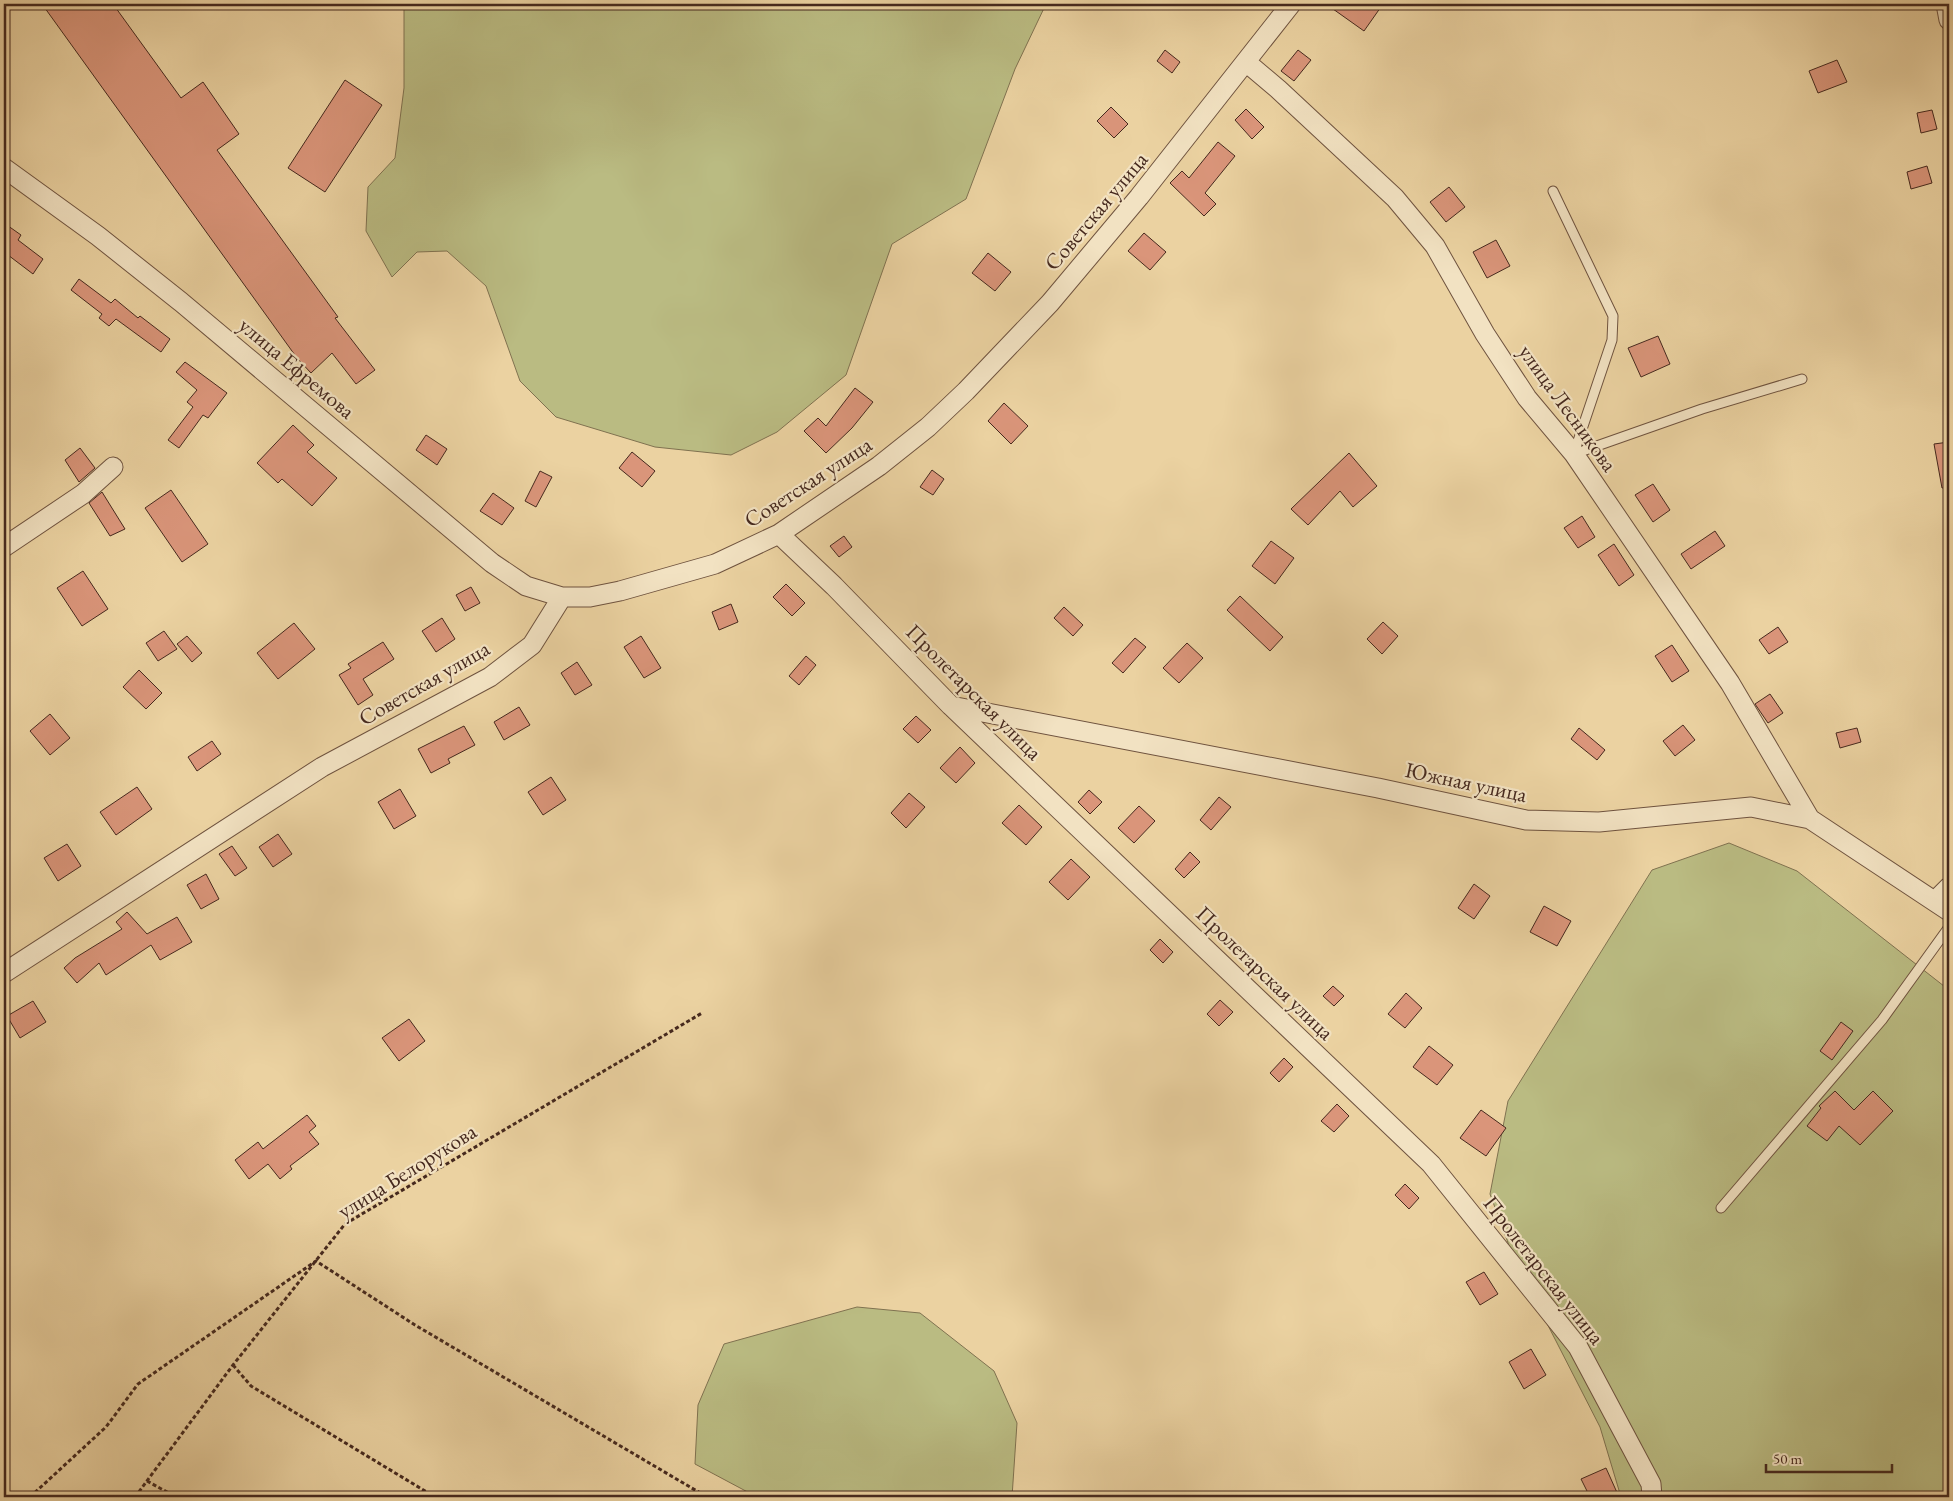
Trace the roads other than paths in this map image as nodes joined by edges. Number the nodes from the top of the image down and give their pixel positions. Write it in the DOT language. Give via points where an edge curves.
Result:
graph roads {
  1 [pos="1291,4"];
  2 [pos="1946,4"];
  3 [pos="1949,20"];
  4 [pos="1246,62"];
  5 [pos="4,168"];
  6 [pos="1553,191"];
  7 [pos="1802,379"];
  8 [pos="1574,454"];
  9 [pos="113,468"];
  10 [pos="779,534"];
  11 [pos="4,547"];
  12 [pos="562,597"];
  13 [pos="951,706"];
  14 [pos="1810,818"];
  15 [pos="1949,887"];
  16 [pos="1942,906"];
  17 [pos="1949,927"];
  18 [pos="4,973"];
  19 [pos="1721,1208"];
  20 [pos="1652,1497"];
  1 -- 4 [label="street, Советская улица"];
  2 -- 3 [label="street"];
  4 -- 8 [label="street, улица Лесникова" via="1395,198 1435,246 1527,398"];
  4 -- 10 [label="street, Советская улица" via="1050,303 966,391 928,428 879,466"];
  5 -- 12 [label="street, улица Ефремова" via="181,302 492,564 526,586"];
  6 -- 8 [label="lane" via="1613,316 1612,340"];
  7 -- 8 [label="lane" via="1702,409"];
  8 -- 14 [label="street, улица Лесникова" via="1730,683"];
  9 -- 11 [label="street" via="83,494"];
  10 -- 12 [label="street, Советская улица" via="715,564 620,591 590,597"];
  10 -- 13 [label="street, Пролетарская улица"];
  12 -- 18 [label="street, Советская улица" via="532,645 490,677 322,767"];
  13 -- 14 [label="street, Южная улица" via="1378,788 1526,820 1599,822 1751,807"];
  13 -- 20 [label="street, Пролетарская улица" via="1432,1164 1578,1347 1651,1484"];
  14 -- 16 [label="street, Южная улица"];
  15 -- 16 [label="street"];
  17 -- 19 [label="lane" via="1882,1020"];
}
